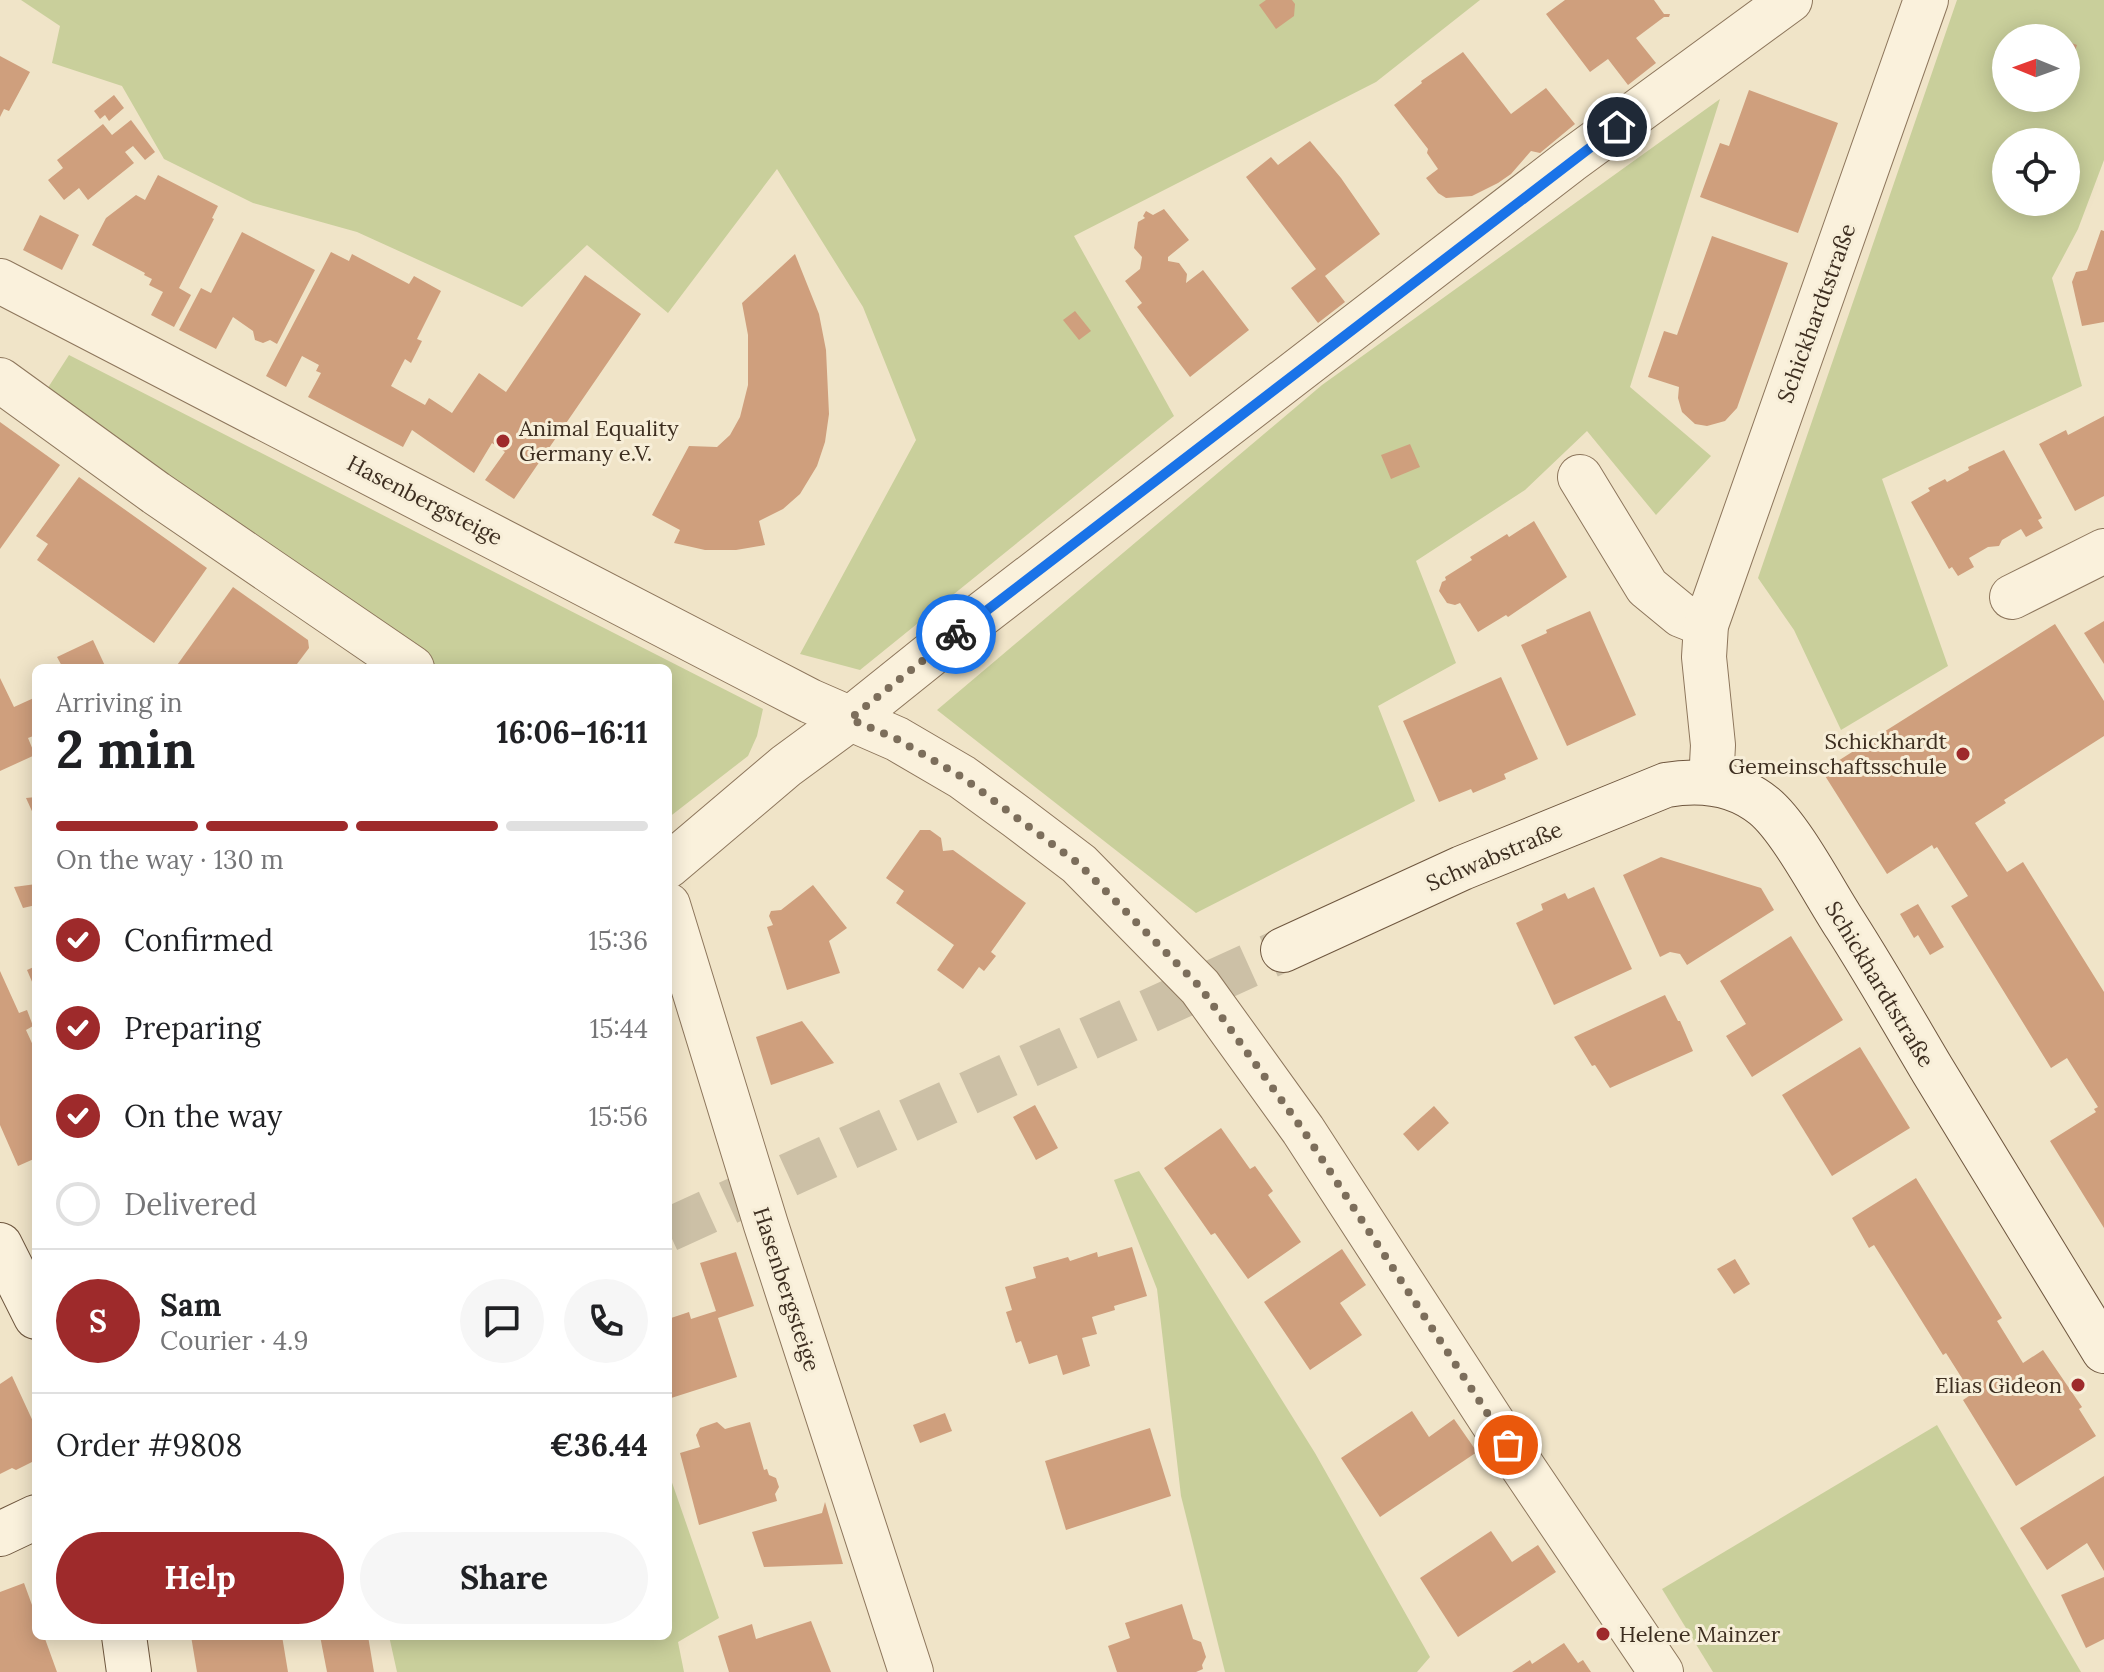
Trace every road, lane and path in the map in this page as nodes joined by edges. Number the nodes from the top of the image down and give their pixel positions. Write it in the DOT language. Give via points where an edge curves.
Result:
graph roads {
  1 [pos="1790,0"];
  2 [pos="1926,0"];
  3 [pos="0,281"];
  4 [pos="0,380"];
  5 [pos="1580,477"];
  6 [pos="2104,551"];
  7 [pos="2012,597"];
  8 [pos="1706,625"];
  9 [pos="406,664"];
  10 [pos="850,719"];
  11 [pos="1711,783"];
  12 [pos="672,863"];
  13 [pos="672,918"];
  14 [pos="1283,950"];
  15 [pos="0,1245"];
  16 [pos="32,1309"];
  17 [pos="2104,1351"];
  18 [pos="32,1519"];
  19 [pos="0,1534"];
  20 [pos="125,1640"];
  21 [pos="129,1672"];
  22 [pos="911,1672"];
  23 [pos="1661,1672"];
  1 -- 10 [label="street" via="1570,161"];
  2 -- 8 [label="street, Schickhardtstraße"];
  3 -- 10 [label="street, Hasenbergsteige"];
  4 -- 9 [label="street"];
  5 -- 8 [label="street" via="1647,587 1681,615"];
  6 -- 7 [label="street"];
  8 -- 11 [label="street, Schickhardtstraße"];
  10 -- 12 [label="street"];
  10 -- 23 [label="street, Hasenbergsteige" via="962,777 1079,864 1200,987 1303,1130"];
  11 -- 14 [label="street, Schwabstraße" via="1666,785 1631,798"];
  11 -- 17 [label="street, Schickhardtstraße" via="1748,796 1779,822"];
  13 -- 22 [label="street, Hasenbergsteige"];
  15 -- 16 [label="street"];
  18 -- 19 [label="street"];
  20 -- 21 [label="street"];
}
